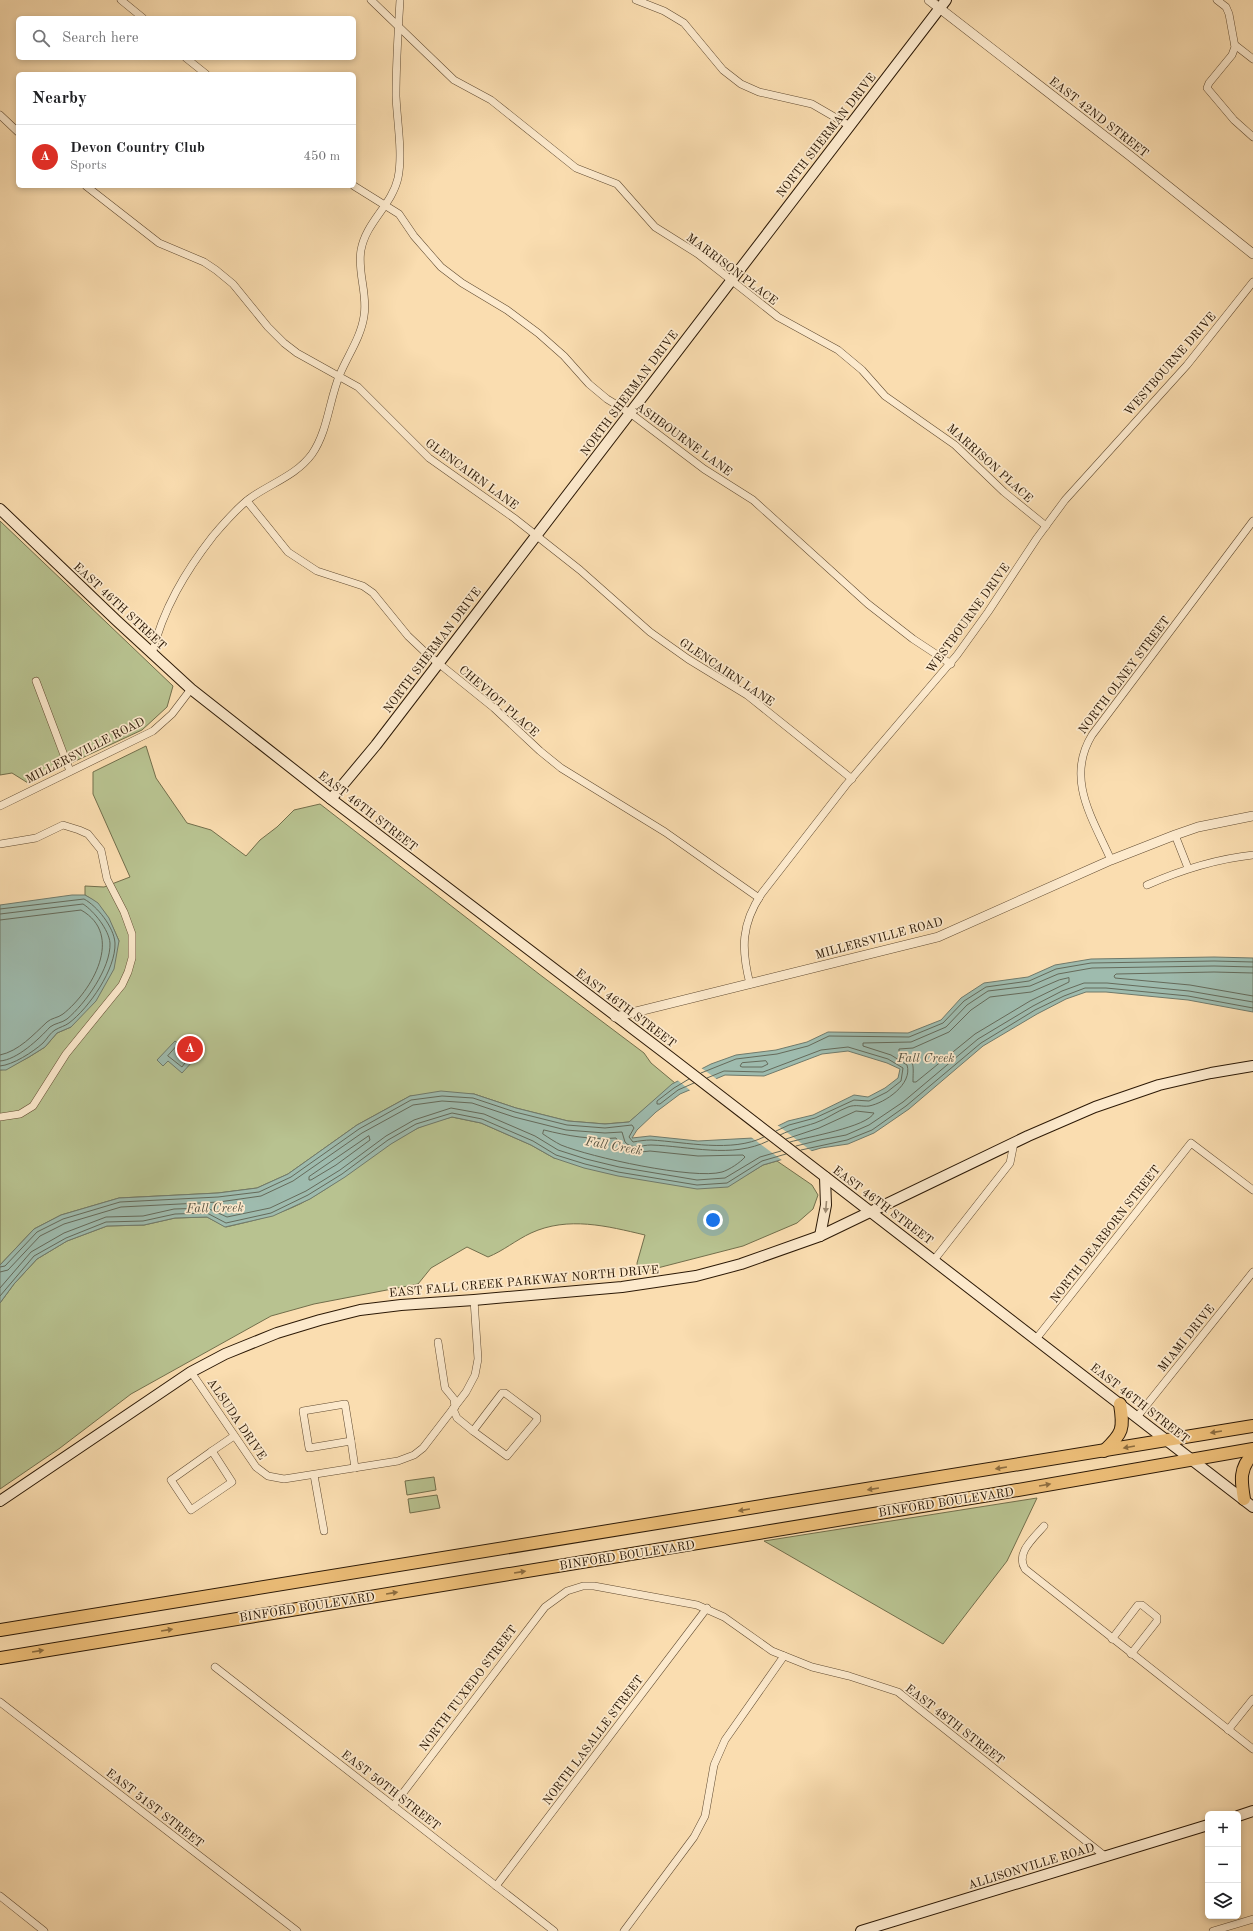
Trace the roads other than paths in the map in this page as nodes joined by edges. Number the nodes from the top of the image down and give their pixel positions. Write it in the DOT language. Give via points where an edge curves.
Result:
graph roads {
  1 [pos="121,0"];
  2 [pos="371,0"];
  3 [pos="400,0"];
  4 [pos="636,0"];
  5 [pos="930,0"];
  6 [pos="1218,0"];
  7 [pos="943,4"];
  8 [pos="141,16"];
  9 [pos="399,26"];
  10 [pos="1234,45"];
  11 [pos="1253,59"];
  12 [pos="188,60"];
  13 [pos="204,72"];
  14 [pos="0,115"];
  15 [pos="850,126"];
  16 [pos="16,130"];
  17 [pos="1253,137"];
  18 [pos="356,187"];
  19 [pos="89,188"];
  20 [pos="386,205"];
  21 [pos="1253,254"];
  22 [pos="731,280"];
  23 [pos="1253,282"];
  24 [pos="339,375"];
  25 [pos="630,413"];
  26 [pos="247,501"];
  27 [pos="0,509"];
  28 [pos="1253,521"];
  29 [pos="1046,526"];
  30 [pos="536,535"];
  31 [pos="152,654"];
  32 [pos="438,663"];
  33 [pos="951,664"];
  34 [pos="36,681"];
  35 [pos="191,689"];
  36 [pos="70,771"];
  37 [pos="852,779"];
  38 [pos="331,800"];
  39 [pos="0,806"];
  40 [pos="1253,816"];
  41 [pos="1175,834"];
  42 [pos="0,844"];
  43 [pos="1253,855"];
  44 [pos="1111,860"];
  45 [pos="1188,868"];
  46 [pos="1147,885"];
  47 [pos="759,898"];
  48 [pos="750,984"];
  49 [pos="615,1017"];
  50 [pos="1253,1066"];
  51 [pos="0,1117"];
  52 [pos="1014,1143"];
  53 [pos="825,1177"];
  54 [pos="1253,1190"];
  55 [pos="872,1212"];
  56 [pos="820,1236"];
  57 [pos="934,1260"];
  58 [pos="1253,1272"];
  59 [pos="474,1300"];
  60 [pos="1036,1339"];
  61 [pos="438,1342"];
  62 [pos="192,1372"];
  63 [pos="1120,1404"];
  64 [pos="454,1408"];
  65 [pos="1137,1417"];
  66 [pos="1253,1426"];
  67 [pos="473,1431"];
  68 [pos="234,1436"];
  69 [pos="1168,1440"];
  70 [pos="351,1441"];
  71 [pos="1253,1449"];
  72 [pos="212,1451"];
  73 [pos="1104,1451"];
  74 [pos="1253,1454"];
  75 [pos="1193,1460"];
  76 [pos="355,1468"];
  77 [pos="314,1475"];
  78 [pos="0,1501"];
  79 [pos="1248,1503"];
  80 [pos="1044,1526"];
  81 [pos="324,1531"];
  82 [pos="568,1591"];
  83 [pos="707,1608"];
  84 [pos="0,1630"];
  85 [pos="1112,1639"];
  86 [pos="1131,1654"];
  87 [pos="784,1656"];
  88 [pos="0,1658"];
  89 [pos="215,1667"];
  90 [pos="1253,1699"];
  91 [pos="0,1702"];
  92 [pos="1228,1730"];
  93 [pos="1253,1749"];
  94 [pos="393,1806"];
  95 [pos="1253,1811"];
  96 [pos="1241,1815"];
  97 [pos="1205,1826"];
  98 [pos="1106,1857"];
  99 [pos="496,1886"];
  100 [pos="0,1896"];
  101 [pos="1253,1918"];
  102 [pos="44,1931"];
  103 [pos="297,1931"];
  104 [pos="554,1931"];
  105 [pos="624,1931"];
  106 [pos="861,1931"];
  107 [pos="1213,1931"];
  1 -- 8 [label="street"];
  2 -- 9 [label="street, MARRISON PLACE"];
  3 -- 9 [label="street"];
  4 -- 15 [label="street" via="664,11 684,23 723,70 741,84 759,92 812,104"];
  5 -- 7 [label="street, EAST 42ND STREET"];
  6 -- 10 [label="street" via="1229,14"];
  7 -- 15 [label="main road, NORTH SHERMAN DRIVE"];
  7 -- 21 [label="street, EAST 42ND STREET"];
  9 -- 20 [label="street" via="396,88 400,170 395,188"];
  9 -- 22 [label="street, MARRISON PLACE" via="454,80 491,100 576,168 617,184 655,227 698,254"];
  10 -- 11 [label="street"];
  10 -- 17 [label="street" via="1234,52 1207,88 1234,120"];
  12 -- 13 [label="street"];
  14 -- 16 [label="street"];
  15 -- 22 [label="main road, NORTH SHERMAN DRIVE"];
  18 -- 20 [label="street, ASHBOURNE LANE"];
  19 -- 24 [label="street, GLENCAIRN LANE" via="159,243 204,262 216,270 237,288 284,343 302,356"];
  20 -- 24 [label="street" via="368,230 362,248 360,260 365,299 364,317"];
  20 -- 25 [label="street, ASHBOURNE LANE" via="399,214 441,267 523,321 564,356 595,389"];
  22 -- 25 [label="main road, NORTH SHERMAN DRIVE"];
  22 -- 29 [label="street, MARRISON PLACE" via="782,320 838,350 862,370 885,396 955,445 1004,492"];
  23 -- 29 [label="street, WESTBOURNE DRIVE" via="1197,354 1085,476"];
  24 -- 26 [label="street" via="321,435 309,457 296,470"];
  24 -- 30 [label="street, GLENCAIRN LANE" via="364,392 422,452"];
  25 -- 30 [label="main road, NORTH SHERMAN DRIVE"];
  25 -- 33 [label="street, ASHBOURNE LANE" via="695,462 753,500 868,604 908,636"];
  26 -- 31 [label="street" via="226,521 187,571 164,614"];
  26 -- 32 [label="street, CHEVIOT PLACE" via="288,552 316,571 363,586 373,593 413,641"];
  27 -- 31 [label="main road, EAST 46TH STREET"];
  28 -- 44 [label="street, NORTH OLNEY STREET" via="1086,744 1081,762 1081,785"];
  29 -- 33 [label="street, WESTBOURNE DRIVE"];
  30 -- 32 [label="main road, NORTH SHERMAN DRIVE"];
  30 -- 37 [label="street, GLENCAIRN LANE" via="650,632 747,695"];
  31 -- 35 [label="main road, EAST 46TH STREET"];
  32 -- 38 [label="main road, NORTH SHERMAN DRIVE"];
  32 -- 47 [label="street, CHEVIOT PLACE" via="494,708 561,768 665,832"];
  33 -- 37 [label="street, WESTBOURNE DRIVE"];
  34 -- 36 [label="street"];
  35 -- 36 [label="street, MILLERSVILLE ROAD" via="172,714 153,731"];
  35 -- 38 [label="main road, EAST 46TH STREET"];
  36 -- 39 [label="street, MILLERSVILLE ROAD"];
  37 -- 47 [label="street, WESTBOURNE DRIVE"];
  38 -- 49 [label="main road, EAST 46TH STREET"];
  40 -- 41 [label="street, MILLERSVILLE ROAD"];
  41 -- 44 [label="street, MILLERSVILLE ROAD"];
  41 -- 45 [label="street"];
  42 -- 51 [label="street" via="42,836 63,825 88,834 97,843 107,879 124,912 132,934 133,951 131,966 122,985 66,1054 33,1106 20,1114"];
  43 -- 45 [label="street"];
  44 -- 48 [label="street, MILLERSVILLE ROAD" via="938,937"];
  45 -- 46 [label="street"];
  47 -- 48 [label="street, WESTBOURNE DRIVE" via="749,917 744,936 744,958"];
  48 -- 49 [label="street, MILLERSVILLE ROAD"];
  49 -- 53 [label="main road, EAST 46TH STREET"];
  50 -- 52 [label="main road, EAST FALL CREEK PARKWAY NORTH DRIVE" via="1190,1078 1138,1092 1088,1110"];
  52 -- 55 [label="main road, EAST FALL CREEK PARKWAY NORTH DRIVE"];
  52 -- 57 [label="street" via="1010,1162"];
  53 -- 55 [label="main road, EAST 46TH STREET"];
  53 -- 56 [label="main road, one-way" via="826,1206"];
  54 -- 60 [label="street, NORTH DEARBORN STREET" via="1191,1143"];
  55 -- 56 [label="main road, EAST FALL CREEK PARKWAY NORTH DRIVE"];
  55 -- 57 [label="main road, EAST 46TH STREET"];
  56 -- 59 [label="main road, EAST FALL CREEK PARKWAY NORTH DRIVE" via="771,1254 696,1276 622,1287"];
  57 -- 60 [label="main road, EAST 46TH STREET"];
  58 -- 65 [label="street, MIAMI DRIVE"];
  59 -- 62 [label="main road, EAST FALL CREEK PARKWAY NORTH DRIVE" via="386,1306 320,1320 252,1342"];
  59 -- 64 [label="street, ALSUDA DRIVE" via="478,1359 476,1371 471,1385"];
  60 -- 63 [label="main road, EAST 46TH STREET"];
  61 -- 64 [label="street" via="445,1388 454,1399"];
  62 -- 68 [label="street, ALSUDA DRIVE"];
  62 -- 78 [label="main road, EAST FALL CREEK PARKWAY NORTH DRIVE"];
  63 -- 65 [label="main road, EAST 46TH STREET"];
  63 -- 73 [label="main road" via="1122,1430"];
  64 -- 67 [label="street" via="457,1418"];
  64 -- 76 [label="street, ALSUDA DRIVE" via="426,1446 414,1455 398,1461"];
  65 -- 69 [label="main road, EAST 46TH STREET"];
  66 -- 69 [label="main road, BINFORD BOULEVARD, one-way"];
  67 -- 67 [label="street" via="507,1456 537,1417 503,1393"];
  68 -- 72 [label="street"];
  68 -- 77 [label="street, ALSUDA DRIVE" via="256,1467 268,1476 284,1479"];
  69 -- 73 [label="main road, BINFORD BOULEVARD, one-way"];
  69 -- 75 [label="main road, EAST 46TH STREET"];
  70 -- 70 [label="street" via="345,1404 303,1411 309,1448"];
  70 -- 76 [label="street"];
  71 -- 75 [label="main road, BINFORD BOULEVARD"];
  72 -- 72 [label="street" via="232,1482 191,1510 171,1480"];
  73 -- 84 [label="main road, BINFORD BOULEVARD, one-way"];
  74 -- 79 [label="main road" via="1242,1470 1240,1478"];
  75 -- 79 [label="main road, EAST 46TH STREET"];
  88 -- 75 [label="main road, BINFORD BOULEVARD, one-way"];
  76 -- 77 [label="street, ALSUDA DRIVE"];
  77 -- 81 [label="street"];
  80 -- 85 [label="street" via="1024,1551 1022,1565"];
  82 -- 83 [label="street, EAST 48TH STREET" via="583,1586 601,1586"];
  82 -- 94 [label="street, NORTH TUXEDO STREET" via="543,1609"];
  83 -- 87 [label="street, EAST 48TH STREET" via="724,1616 772,1651"];
  83 -- 99 [label="street, NORTH LASALLE STREET"];
  85 -- 86 [label="street"];
  85 -- 86 [label="street" via="1138,1605 1142,1605 1156,1616 1157,1620"];
  86 -- 92 [label="street"];
  87 -- 98 [label="street, EAST 48TH STREET" via="812,1667 898,1692"];
  87 -- 105 [label="street" via="725,1740 714,1765 705,1816 694,1837"];
  89 -- 94 [label="street, EAST 50TH STREET"];
  90 -- 92 [label="street"];
  91 -- 103 [label="street, EAST 51ST STREET"];
  92 -- 93 [label="street"];
  94 -- 99 [label="street, EAST 50TH STREET"];
  95 -- 96 [label="main road"];
  97 -- 98 [label="main road, ALLISONVILLE ROAD"];
  98 -- 106 [label="main road, ALLISONVILLE ROAD"];
  99 -- 104 [label="street, EAST 50TH STREET"];
  100 -- 102 [label="street"];
  101 -- 107 [label="street"];
}
